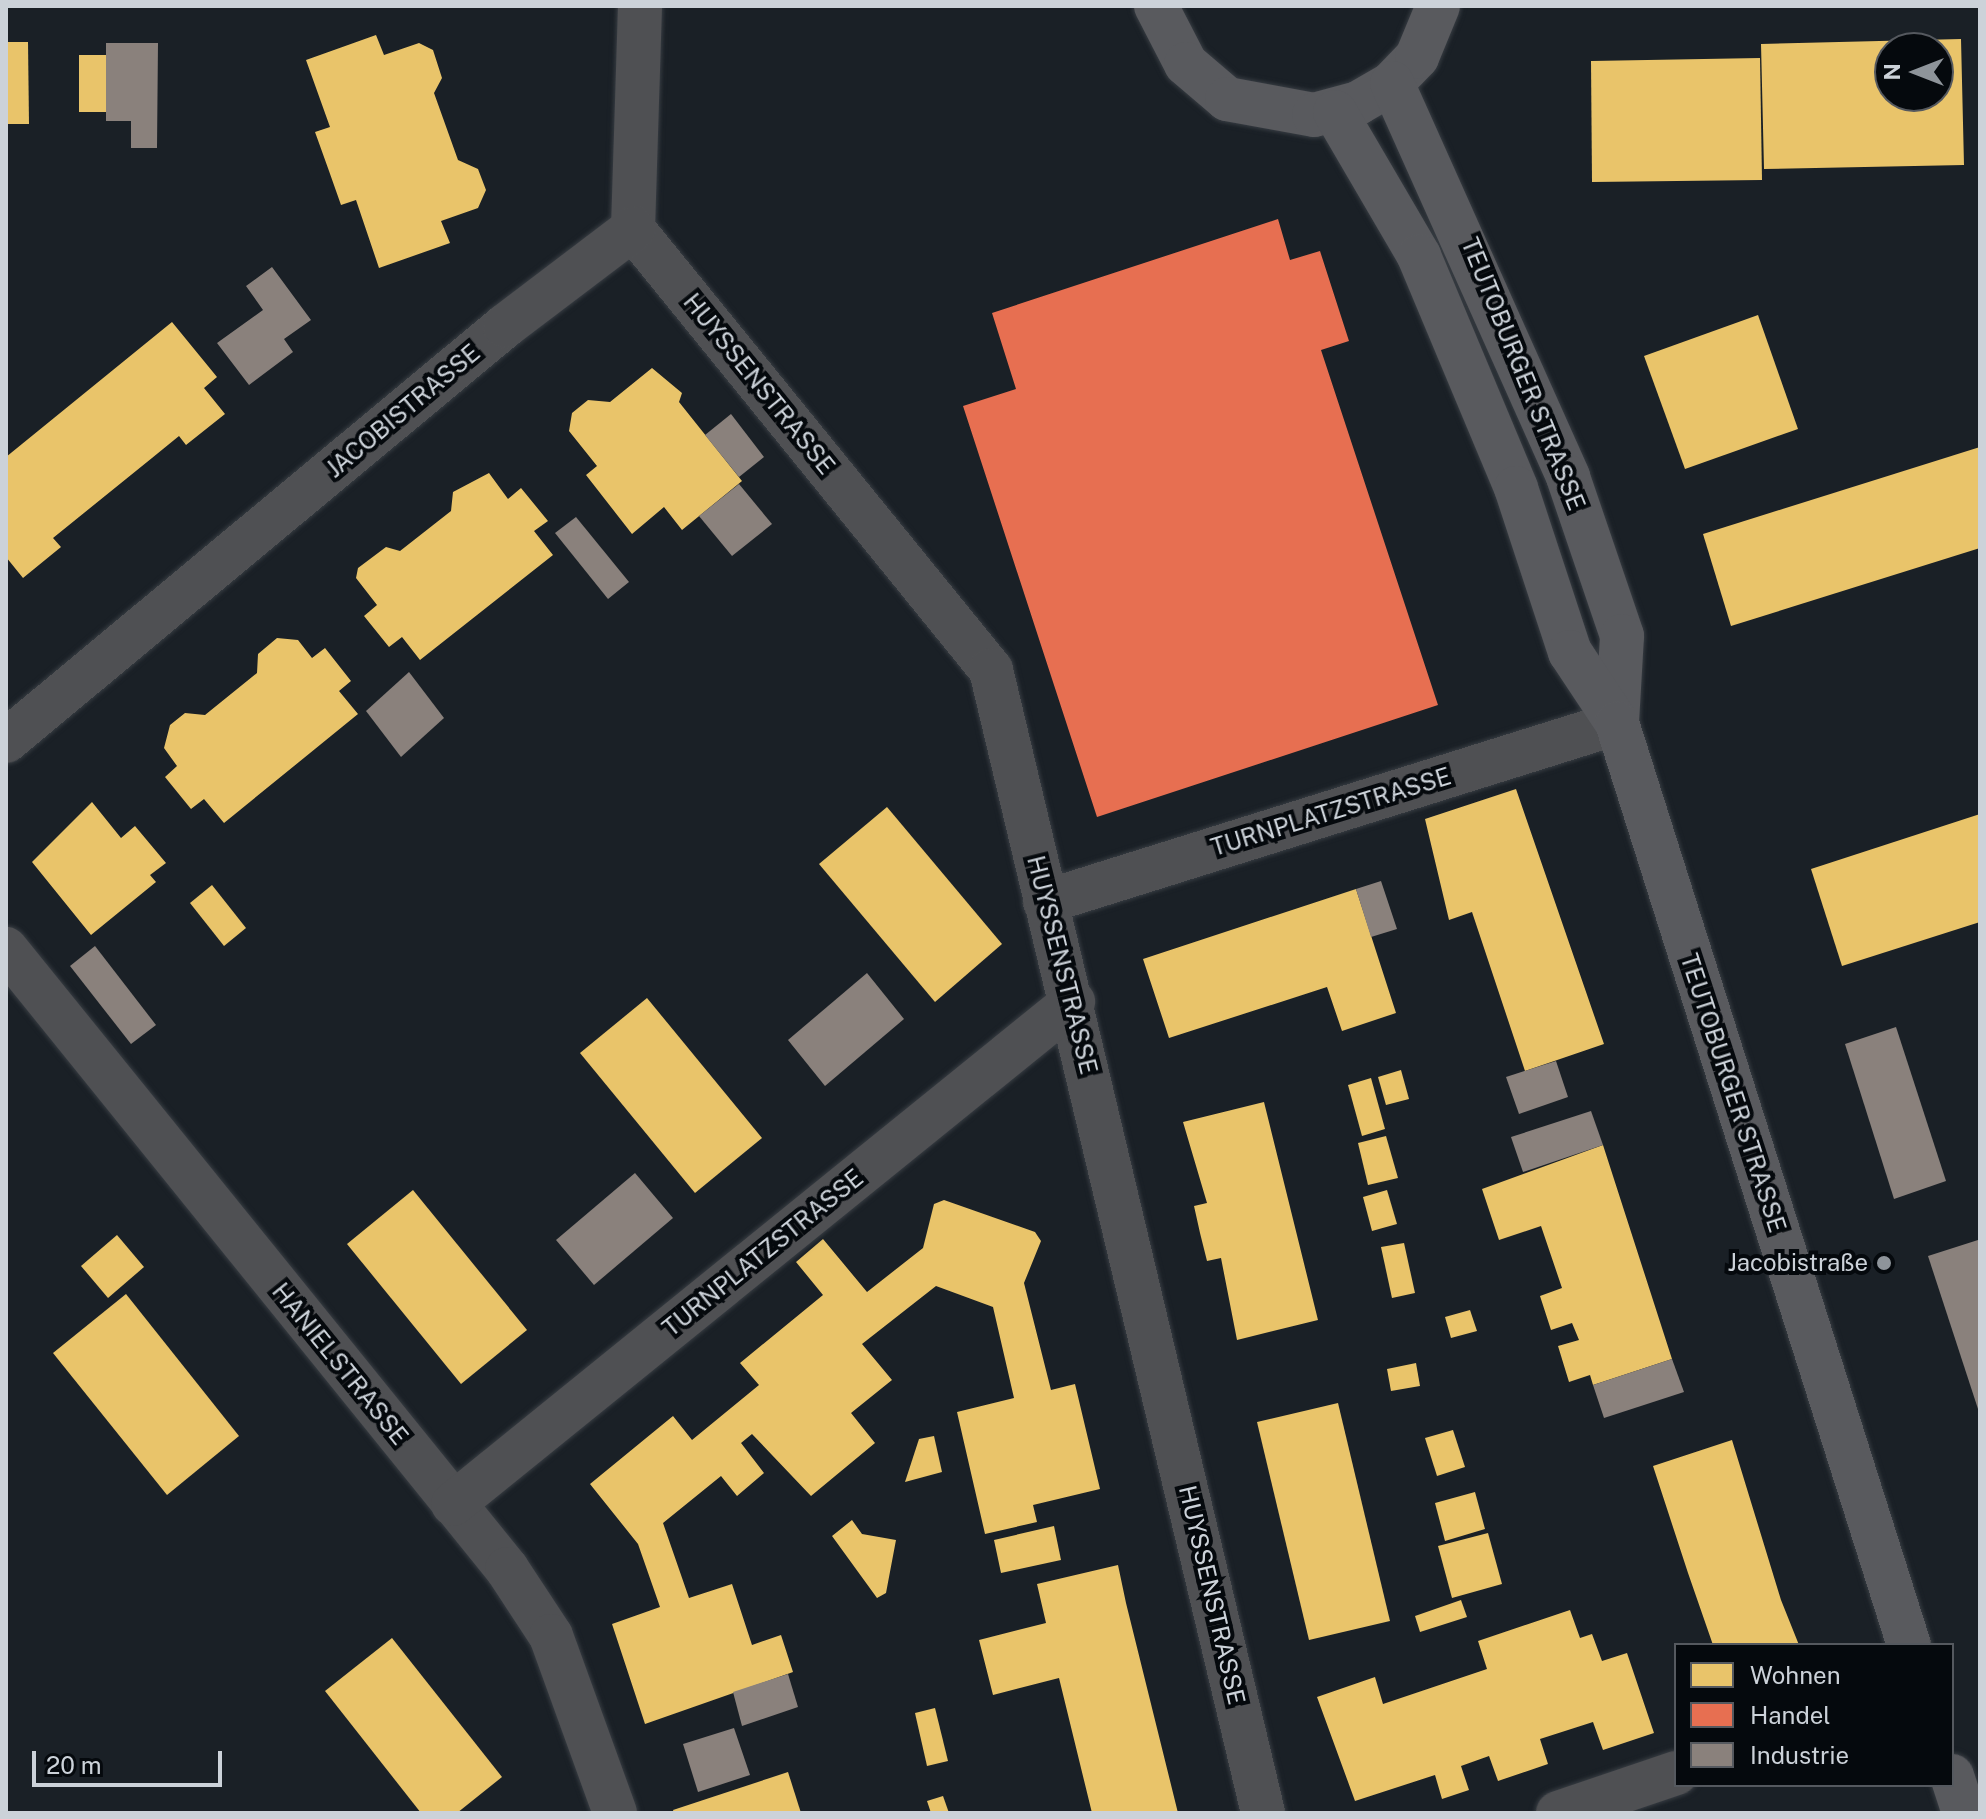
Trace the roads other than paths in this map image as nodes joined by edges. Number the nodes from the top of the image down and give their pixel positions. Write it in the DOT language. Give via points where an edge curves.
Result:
graph roads {
  1 [pos="640,6"];
  2 [pos="1156,6"];
  3 [pos="1438,6"];
  4 [pos="1392,83"];
  5 [pos="1335,112"];
  6 [pos="633,229"];
  7 [pos="1617,723"];
  8 [pos="6,741"];
  9 [pos="1045,902"];
  10 [pos="6,949"];
  11 [pos="1073,1002"];
  12 [pos="453,1504"];
  13 [pos="1908,1643"];
  14 [pos="1674,1774"];
  15 [pos="1954,1782"];
  16 [pos="615,1813"];
  17 [pos="1263,1813"];
  18 [pos="1558,1813"];
  19 [pos="1964,1813"];
  1 -- 6 [label="street"];
  2 -- 5 [label="main road" via="1186,64 1227,99 1282,114"];
  3 -- 4 [label="main road" via="1417,57"];
  4 -- 5 [label="main road"];
  4 -- 7 [label="main road, TEUTOBURGER STRASSE" via="1568,477 1622,636"];
  5 -- 7 [label="main road, TEUTOBURGER STRASSE" via="1419,256 1516,488 1570,652"];
  6 -- 8 [label="street, JACOBISTRASSE" via="505,326"];
  6 -- 9 [label="street, HUYSSENSTRASSE" via="991,670"];
  7 -- 9 [label="street, TURNPLATZSTRASSE"];
  7 -- 13 [label="main road, TEUTOBURGER STRASSE"];
  9 -- 11 [label="street, HUYSSENSTRASSE"];
  10 -- 12 [label="street, HANIELSTRASSE"];
  11 -- 12 [label="street, TURNPLATZSTRASSE"];
  11 -- 17 [label="street, HUYSSENSTRASSE"];
  12 -- 16 [label="street, HANIELSTRASSE" via="551,1636"];
  14 -- 18 [label="street"];
  15 -- 19 [label="main road"];
}
